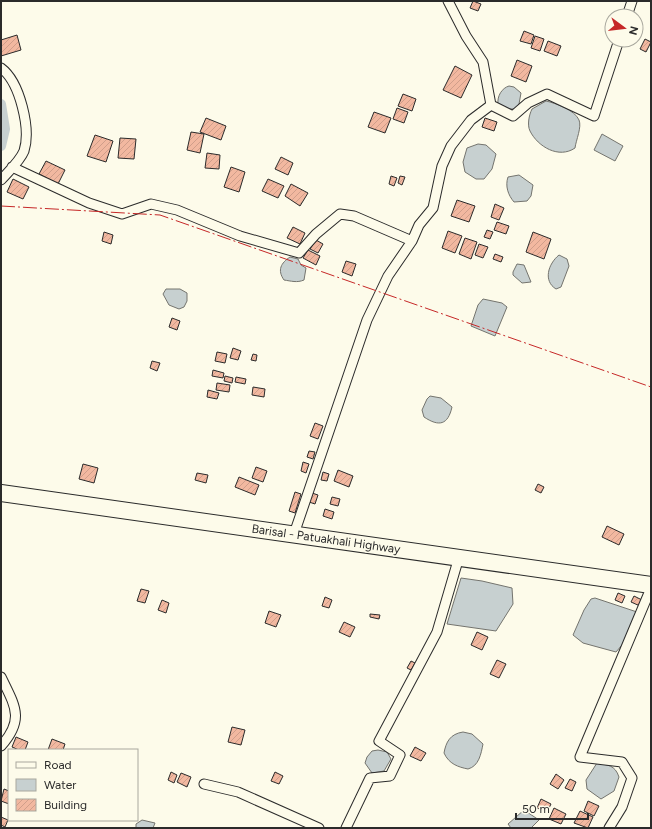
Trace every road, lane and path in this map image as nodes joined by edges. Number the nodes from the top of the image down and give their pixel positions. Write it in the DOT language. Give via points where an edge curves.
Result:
graph roads {
  1 [pos="448,1"];
  2 [pos="616,48"];
  3 [pos="1,68"];
  4 [pos="491,105"];
  5 [pos="12,167"];
  6 [pos="1,180"];
  7 [pos="412,241"];
  8 [pos="1,493"];
  9 [pos="294,534"];
  10 [pos="459,558"];
  11 [pos="651,585"];
  12 [pos="651,588"];
  13 [pos="1,677"];
  14 [pos="1,746"];
  15 [pos="204,784"];
  16 [pos="319,828"];
  17 [pos="346,828"];
  18 [pos="609,828"];
  1 -- 4 [label="street" via="483,62"];
  2 -- 4 [label="street" via="594,116 547,94 528,103 513,116"];
  3 -- 5 [label="street" via="16,90 27,130 23,152"];
  4 -- 7 [label="street" via="470,120 451,146 442,166 433,208 419,225"];
  5 -- 6 [label="street"];
  5 -- 7 [label="street" via="89,203 122,214 151,204 177,210 240,236 299,253 316,234 340,214 354,216"];
  7 -- 9 [label="street" via="388,276 367,320"];
  8 -- 9 [label="highway, Barisal - Patuakhali Highway"];
  9 -- 10 [label="highway, Barisal - Patuakhali Highway"];
  10 -- 11 [label="highway, Barisal - Patuakhali Highway"];
  10 -- 17 [label="street" via="437,632 379,741 400,756 390,776 370,778"];
  12 -- 18 [label="street" via="580,757 622,762 632,778 622,807"];
  13 -- 14 [label="street" via="14,704 15,720 12,733"];
  15 -- 16 [label="street" via="238,792"];
}
